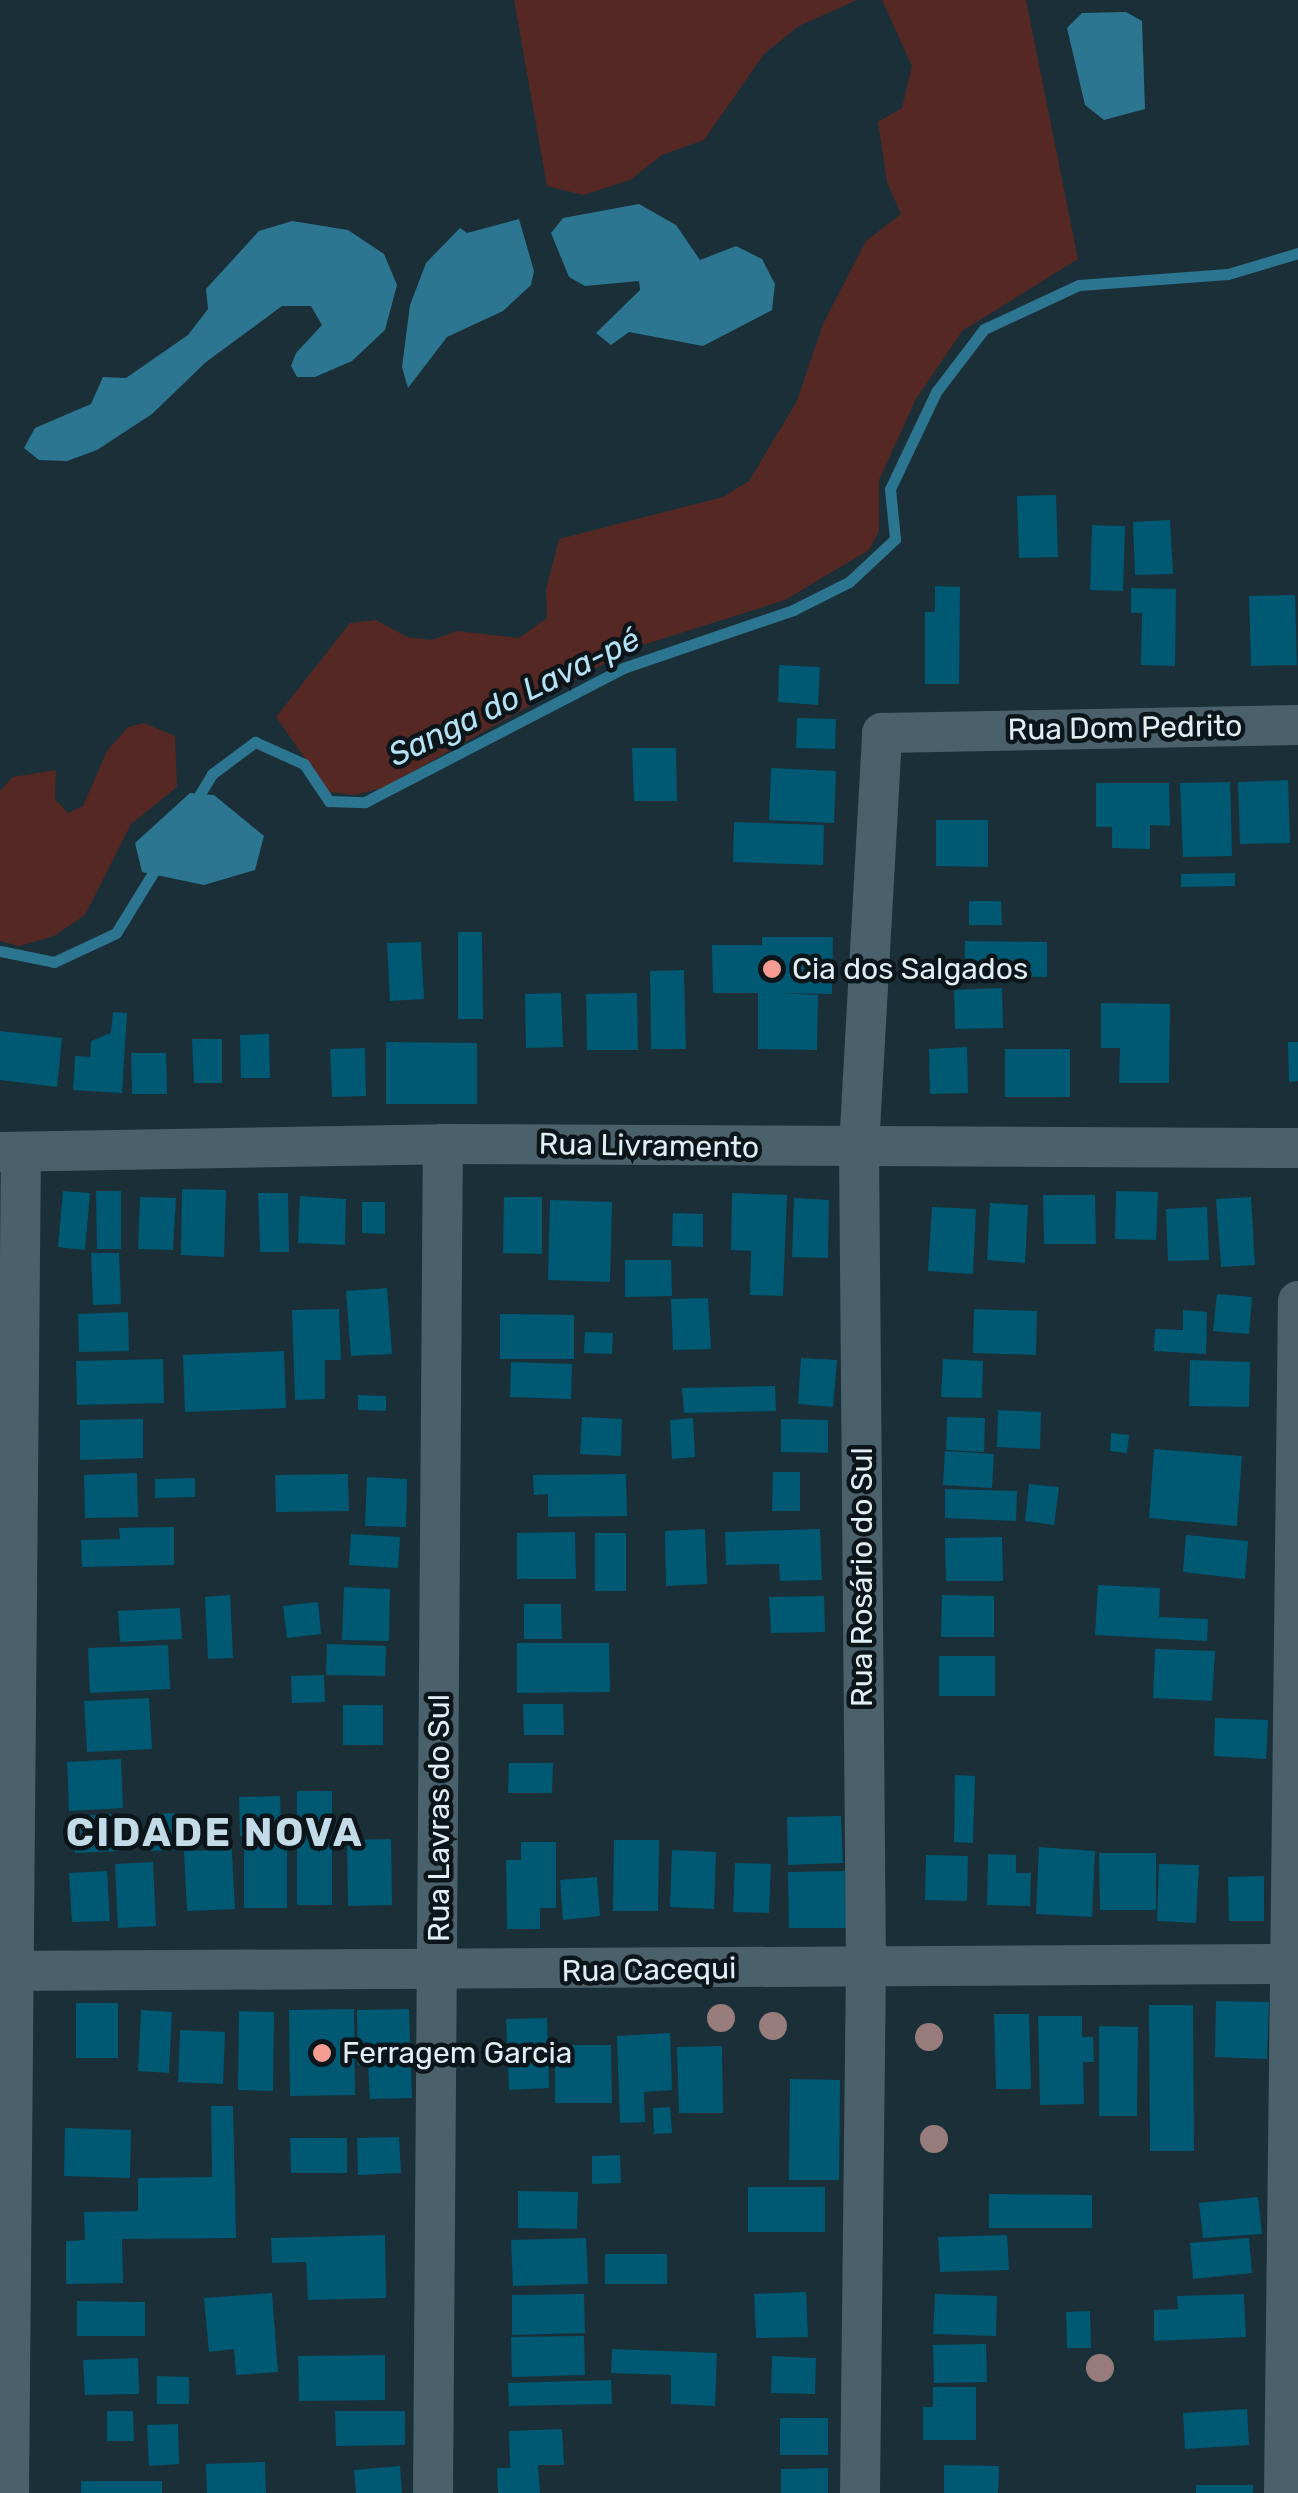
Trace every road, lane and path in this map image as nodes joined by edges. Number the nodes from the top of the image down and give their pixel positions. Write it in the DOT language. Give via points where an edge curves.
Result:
graph roads {
  1 [pos="1298,725"];
  2 [pos="952,730"];
  3 [pos="444,1144"];
  4 [pos="859,1148"];
  5 [pos="1298,1148"];
  6 [pos="10,1152"];
  7 [pos="1298,1301"];
  8 [pos="1294,1963"];
  9 [pos="866,1968"];
  10 [pos="5,1971"];
  11 [pos="438,1972"];
  12 [pos="9,2493"];
  13 [pos="434,2493"];
  14 [pos="860,2493"];
  15 [pos="1284,2493"];
  1 -- 2 [label="street, Rua Dom Pedrito"];
  2 -- 4 [label="street, Rua Rosário do Sul" via="882,732"];
  3 -- 4 [label="street, Rua Livramento"];
  3 -- 6 [label="street, Rua Livramento"];
  3 -- 11 [label="street, Rua Lavras do Sul"];
  4 -- 5 [label="street, Rua Livramento"];
  4 -- 9 [label="street, Rua Rosário do Sul"];
  6 -- 10 [label="street"];
  7 -- 8 [label="street"];
  8 -- 9 [label="street, Rua Cacequi"];
  8 -- 15 [label="street"];
  9 -- 11 [label="street, Rua Cacequi"];
  9 -- 14 [label="street, Rua Rosário do Sul"];
  10 -- 11 [label="street, Rua Cacequi"];
  10 -- 12 [label="street"];
  11 -- 13 [label="street, Rua Lavras do Sul"];
}
